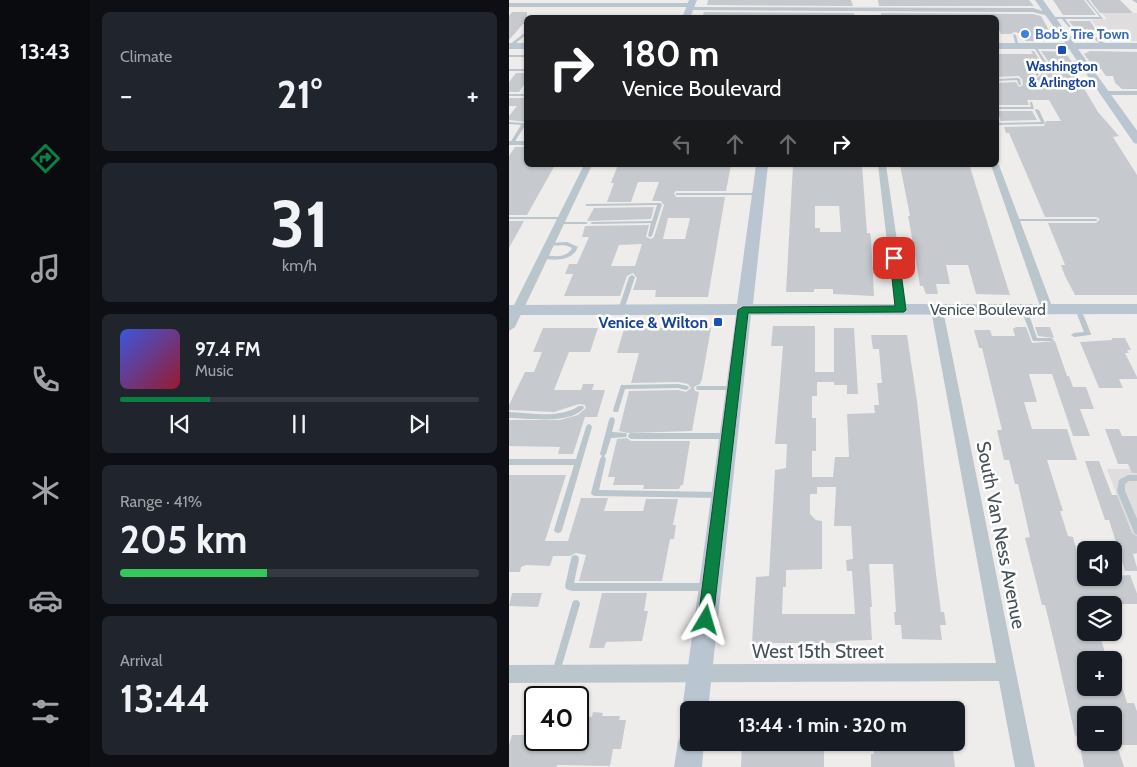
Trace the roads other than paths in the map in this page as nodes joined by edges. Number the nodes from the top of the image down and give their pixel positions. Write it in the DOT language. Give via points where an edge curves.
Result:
graph roads {
  1 [pos="867,0"];
  2 [pos="1039,0"];
  3 [pos="1087,0"];
  4 [pos="509,6"];
  5 [pos="690,8"];
  6 [pos="868,10"];
  7 [pos="869,15"];
  8 [pos="1050,16"];
  9 [pos="1063,18"];
  10 [pos="524,35"];
  11 [pos="1014,35"];
  12 [pos="1080,37"];
  13 [pos="1068,42"];
  14 [pos="999,46"];
  15 [pos="1018,46"];
  16 [pos="1034,46"];
  17 [pos="1091,46"];
  18 [pos="1106,46"];
  19 [pos="1137,46"];
  20 [pos="524,47"];
  21 [pos="510,49"];
  22 [pos="524,55"];
  23 [pos="1045,65"];
  24 [pos="509,70"];
  25 [pos="524,70"];
  26 [pos="1088,70"];
  27 [pos="1037,76"];
  28 [pos="999,80"];
  29 [pos="1020,84"];
  30 [pos="1103,93"];
  31 [pos="1137,93"];
  32 [pos="509,95"];
  33 [pos="524,95"];
  34 [pos="1031,103"];
  35 [pos="999,108"];
  36 [pos="1037,110"];
  37 [pos="509,123"];
  38 [pos="999,124"];
  39 [pos="1137,141"];
  40 [pos="511,143"];
  41 [pos="524,143"];
  42 [pos="587,167"];
  43 [pos="762,167"];
  44 [pos="882,167"];
  45 [pos="996,167"];
  46 [pos="678,194"];
  47 [pos="758,194"];
  48 [pos="587,205"];
  49 [pos="509,218"];
  50 [pos="561,220"];
  51 [pos="1015,220"];
  52 [pos="1097,220"];
  53 [pos="654,222"];
  54 [pos="650,236"];
  55 [pos="549,244"];
  56 [pos="543,257"];
  57 [pos="632,277"];
  58 [pos="1024,309"];
  59 [pos="1047,309"];
  60 [pos="1078,309"];
  61 [pos="1137,309"];
  62 [pos="513,310"];
  63 [pos="621,310"];
  64 [pos="743,310"];
  65 [pos="901,310"];
  66 [pos="937,310"];
  67 [pos="509,327"];
  68 [pos="1074,335"];
  69 [pos="1051,340"];
  70 [pos="686,388"];
  71 [pos="699,388"];
  72 [pos="734,388"];
  73 [pos="581,408"];
  74 [pos="616,410"];
  75 [pos="509,415"];
  76 [pos="612,420"];
  77 [pos="589,427"];
  78 [pos="608,435"];
  79 [pos="728,436"];
  80 [pos="509,462"];
  81 [pos="578,462"];
  82 [pos="1137,478"];
  83 [pos="721,495"];
  84 [pos="558,530"];
  85 [pos="1137,532"];
  86 [pos="575,559"];
  87 [pos="710,587"];
  88 [pos="576,604"];
  89 [pos="1006,672"];
  90 [pos="556,673"];
  91 [pos="700,673"];
  92 [pos="509,674"];
  93 [pos="696,701"];
  94 [pos="690,751"];
  95 [pos="688,767"];
  96 [pos="1025,767"];
  1 -- 6 [label="street"];
  2 -- 8 [label="main road"];
  3 -- 9 [label="lane" via="1102,18"];
  4 -- 5 [label="street"];
  5 -- 6 [label="street"];
  6 -- 7 [label="street"];
  6 -- 8 [label="street" via="1033,10"];
  8 -- 9 [label="lane"];
  8 -- 13 [label="main road"];
  9 -- 12 [label="lane"];
  10 -- 21 [label="lane"];
  11 -- 15 [label="lane"];
  12 -- 13 [label="lane"];
  12 -- 17 [label="lane"];
  12 -- 18 [label="lane" via="1095,38"];
  13 -- 16 [label="main road"];
  13 -- 17 [label="main road"];
  13 -- 26 [label="main road"];
  14 -- 15 [label="main road"];
  15 -- 16 [label="main road"];
  16 -- 23 [label="lane"];
  17 -- 18 [label="main road"];
  18 -- 19 [label="main road"];
  20 -- 21 [label="main road"];
  21 -- 22 [label="lane"];
  24 -- 25 [label="lane"];
  26 -- 27 [label="lane" via="1037,70 1034,72"];
  26 -- 30 [label="main road"];
  28 -- 29 [label="lane" via="1018,80"];
  30 -- 31 [label="street"];
  30 -- 39 [label="main road"];
  32 -- 33 [label="lane"];
  34 -- 35 [label="lane" via="1033,108"];
  36 -- 38 [label="lane" via="1043,123"];
  37 -- 40 [label="lane" via="524,124"];
  40 -- 41 [label="street"];
  42 -- 50 [label="street"];
  43 -- 47 [label="main road"];
  44 -- 65 [label="street"];
  45 -- 51 [label="street"];
  46 -- 47 [label="lane"];
  47 -- 64 [label="main road"];
  48 -- 53 [label="lane" via="660,204"];
  49 -- 50 [label="lane"];
  50 -- 53 [label="lane"];
  50 -- 55 [label="street"];
  51 -- 52 [label="lane"];
  51 -- 59 [label="street"];
  53 -- 54 [label="lane"];
  55 -- 56 [label="street"];
  55 -- 56 [label="lane" via="567,243 575,247 566,257"];
  56 -- 62 [label="street"];
  57 -- 63 [label="lane"];
  58 -- 59 [label="main road, Venice Boulevard"];
  58 -- 66 [label="main road, Venice Boulevard"];
  58 -- 69 [label="lane" via="1035,340"];
  59 -- 60 [label="main road, Venice Boulevard"];
  60 -- 61 [label="main road, Venice Boulevard"];
  60 -- 68 [label="lane" via="1088,334"];
  62 -- 63 [label="main road, Venice Boulevard"];
  62 -- 67 [label="street"];
  63 -- 64 [label="main road, Venice Boulevard"];
  64 -- 65 [label="main road, Venice Boulevard"];
  64 -- 72 [label="main road"];
  65 -- 66 [label="main road, Venice Boulevard"];
  66 -- 89 [label="street, South Van Ness Avenue"];
  70 -- 74 [label="lane" via="623,387"];
  71 -- 72 [label="lane"];
  72 -- 79 [label="main road"];
  73 -- 75 [label="lane" via="566,415"];
  76 -- 78 [label="lane"];
  77 -- 81 [label="lane"];
  78 -- 79 [label="lane"];
  78 -- 83 [label="lane" via="595,493"];
  79 -- 83 [label="main road"];
  80 -- 81 [label="lane"];
  81 -- 84 [label="lane"];
  82 -- 85 [label="lane" via="1122,482 1121,491"];
  83 -- 87 [label="main road"];
  86 -- 87 [label="lane" via="569,582 572,588"];
  87 -- 91 [label="main road"];
  88 -- 90 [label="lane"];
  89 -- 91 [label="street, West 15th Street"];
  89 -- 96 [label="street, South Van Ness Avenue"];
  90 -- 91 [label="street, West 15th Street"];
  90 -- 92 [label="street, West 15th Street"];
  91 -- 93 [label="main road"];
  94 -- 95 [label="main road"];
}
